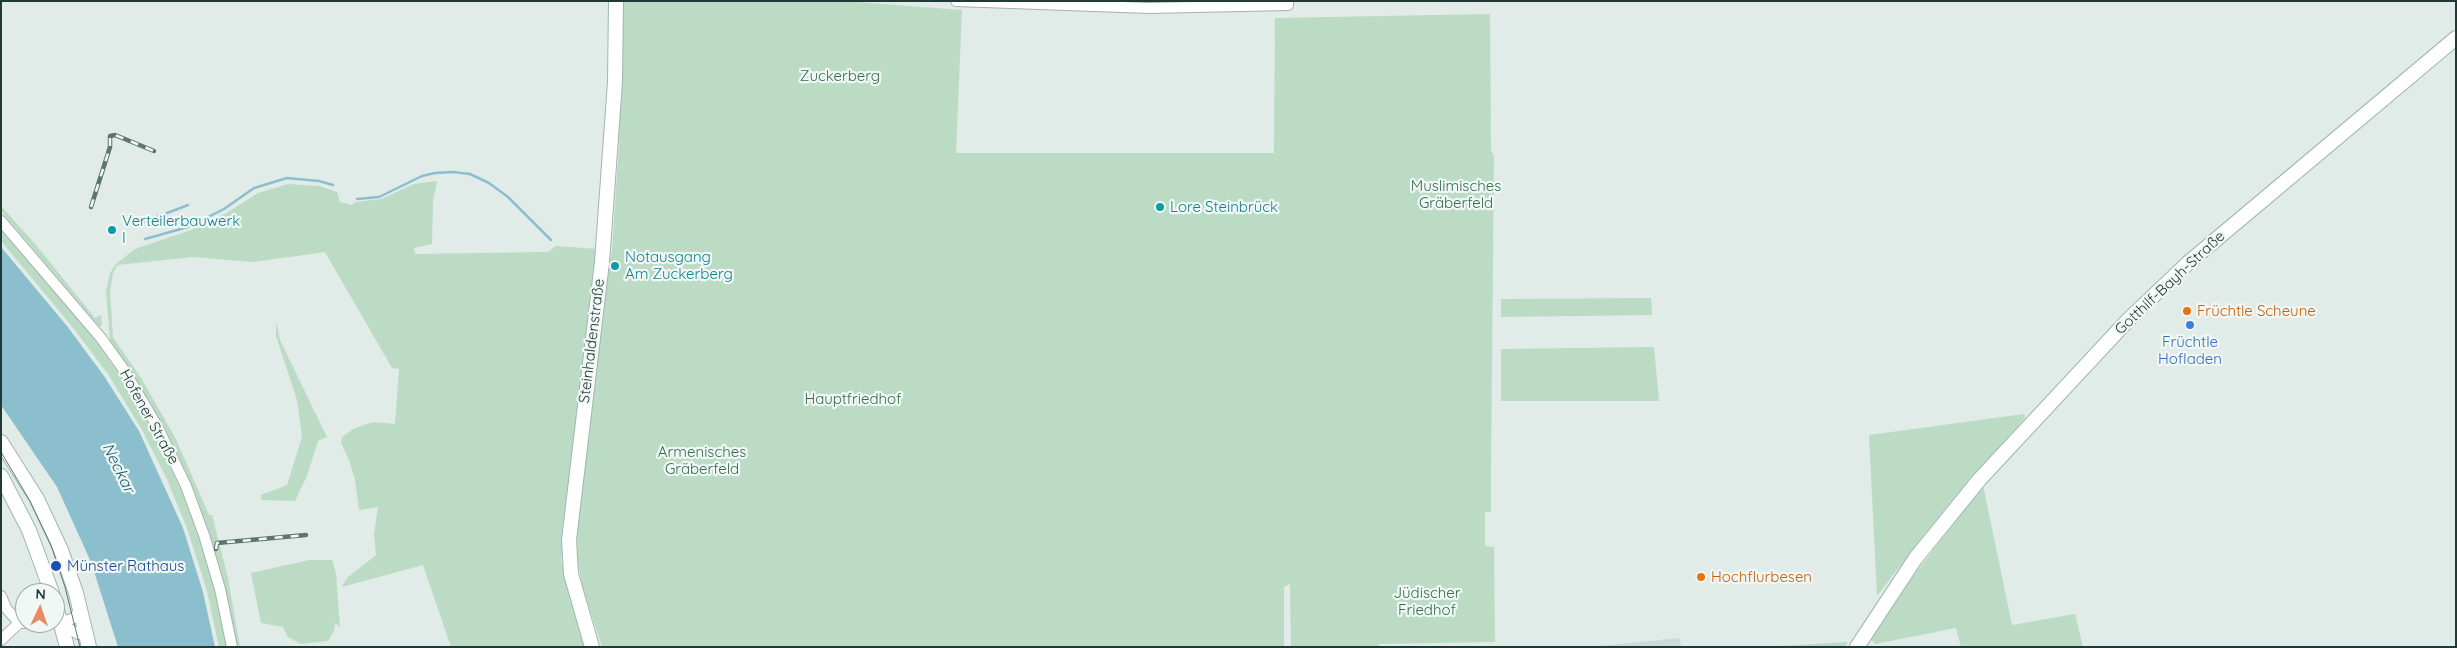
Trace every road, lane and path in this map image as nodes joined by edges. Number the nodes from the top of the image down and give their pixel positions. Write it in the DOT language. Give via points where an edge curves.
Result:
graph roads {
  1 [pos="616,1"];
  2 [pos="956,1"];
  3 [pos="1288,3"];
  4 [pos="2456,38"];
  5 [pos="1,220"];
  6 [pos="1,442"];
  7 [pos="1,476"];
  8 [pos="48,583"];
  9 [pos="1,596"];
  10 [pos="80,609"];
  11 [pos="15,618"];
  12 [pos="65,621"];
  13 [pos="15,627"];
  14 [pos="65,627"];
  15 [pos="63,633"];
  16 [pos="1,640"];
  17 [pos="85,641"];
  18 [pos="67,647"];
  19 [pos="232,647"];
  20 [pos="592,647"];
  21 [pos="1857,647"];
  1 -- 20 [label="main road, Steinhaldenstraße" via="615,82 602,262 569,540 571,574"];
  2 -- 3 [label="street" via="1149,8"];
  4 -- 21 [label="main road, Gotthilf-Bayh-Straße" via="2188,264 2129,319 1992,466 1915,559"];
  5 -- 19 [label="street, Hofener Straße" via="101,338 157,426 186,486 204,535"];
  6 -- 10 [label="main road" via="23,474 51,528"];
  7 -- 8 [label="main road" via="29,530"];
  9 -- 11 [label="street"];
  10 -- 12 [label="street" via="74,618"];
  10 -- 17 [label="main road"];
  13 -- 16 [label="street"];
  14 -- 17 [label="street"];
  15 -- 18 [label="main road"];
  17 -- 18 [label="main road" via="73,635"];
}
